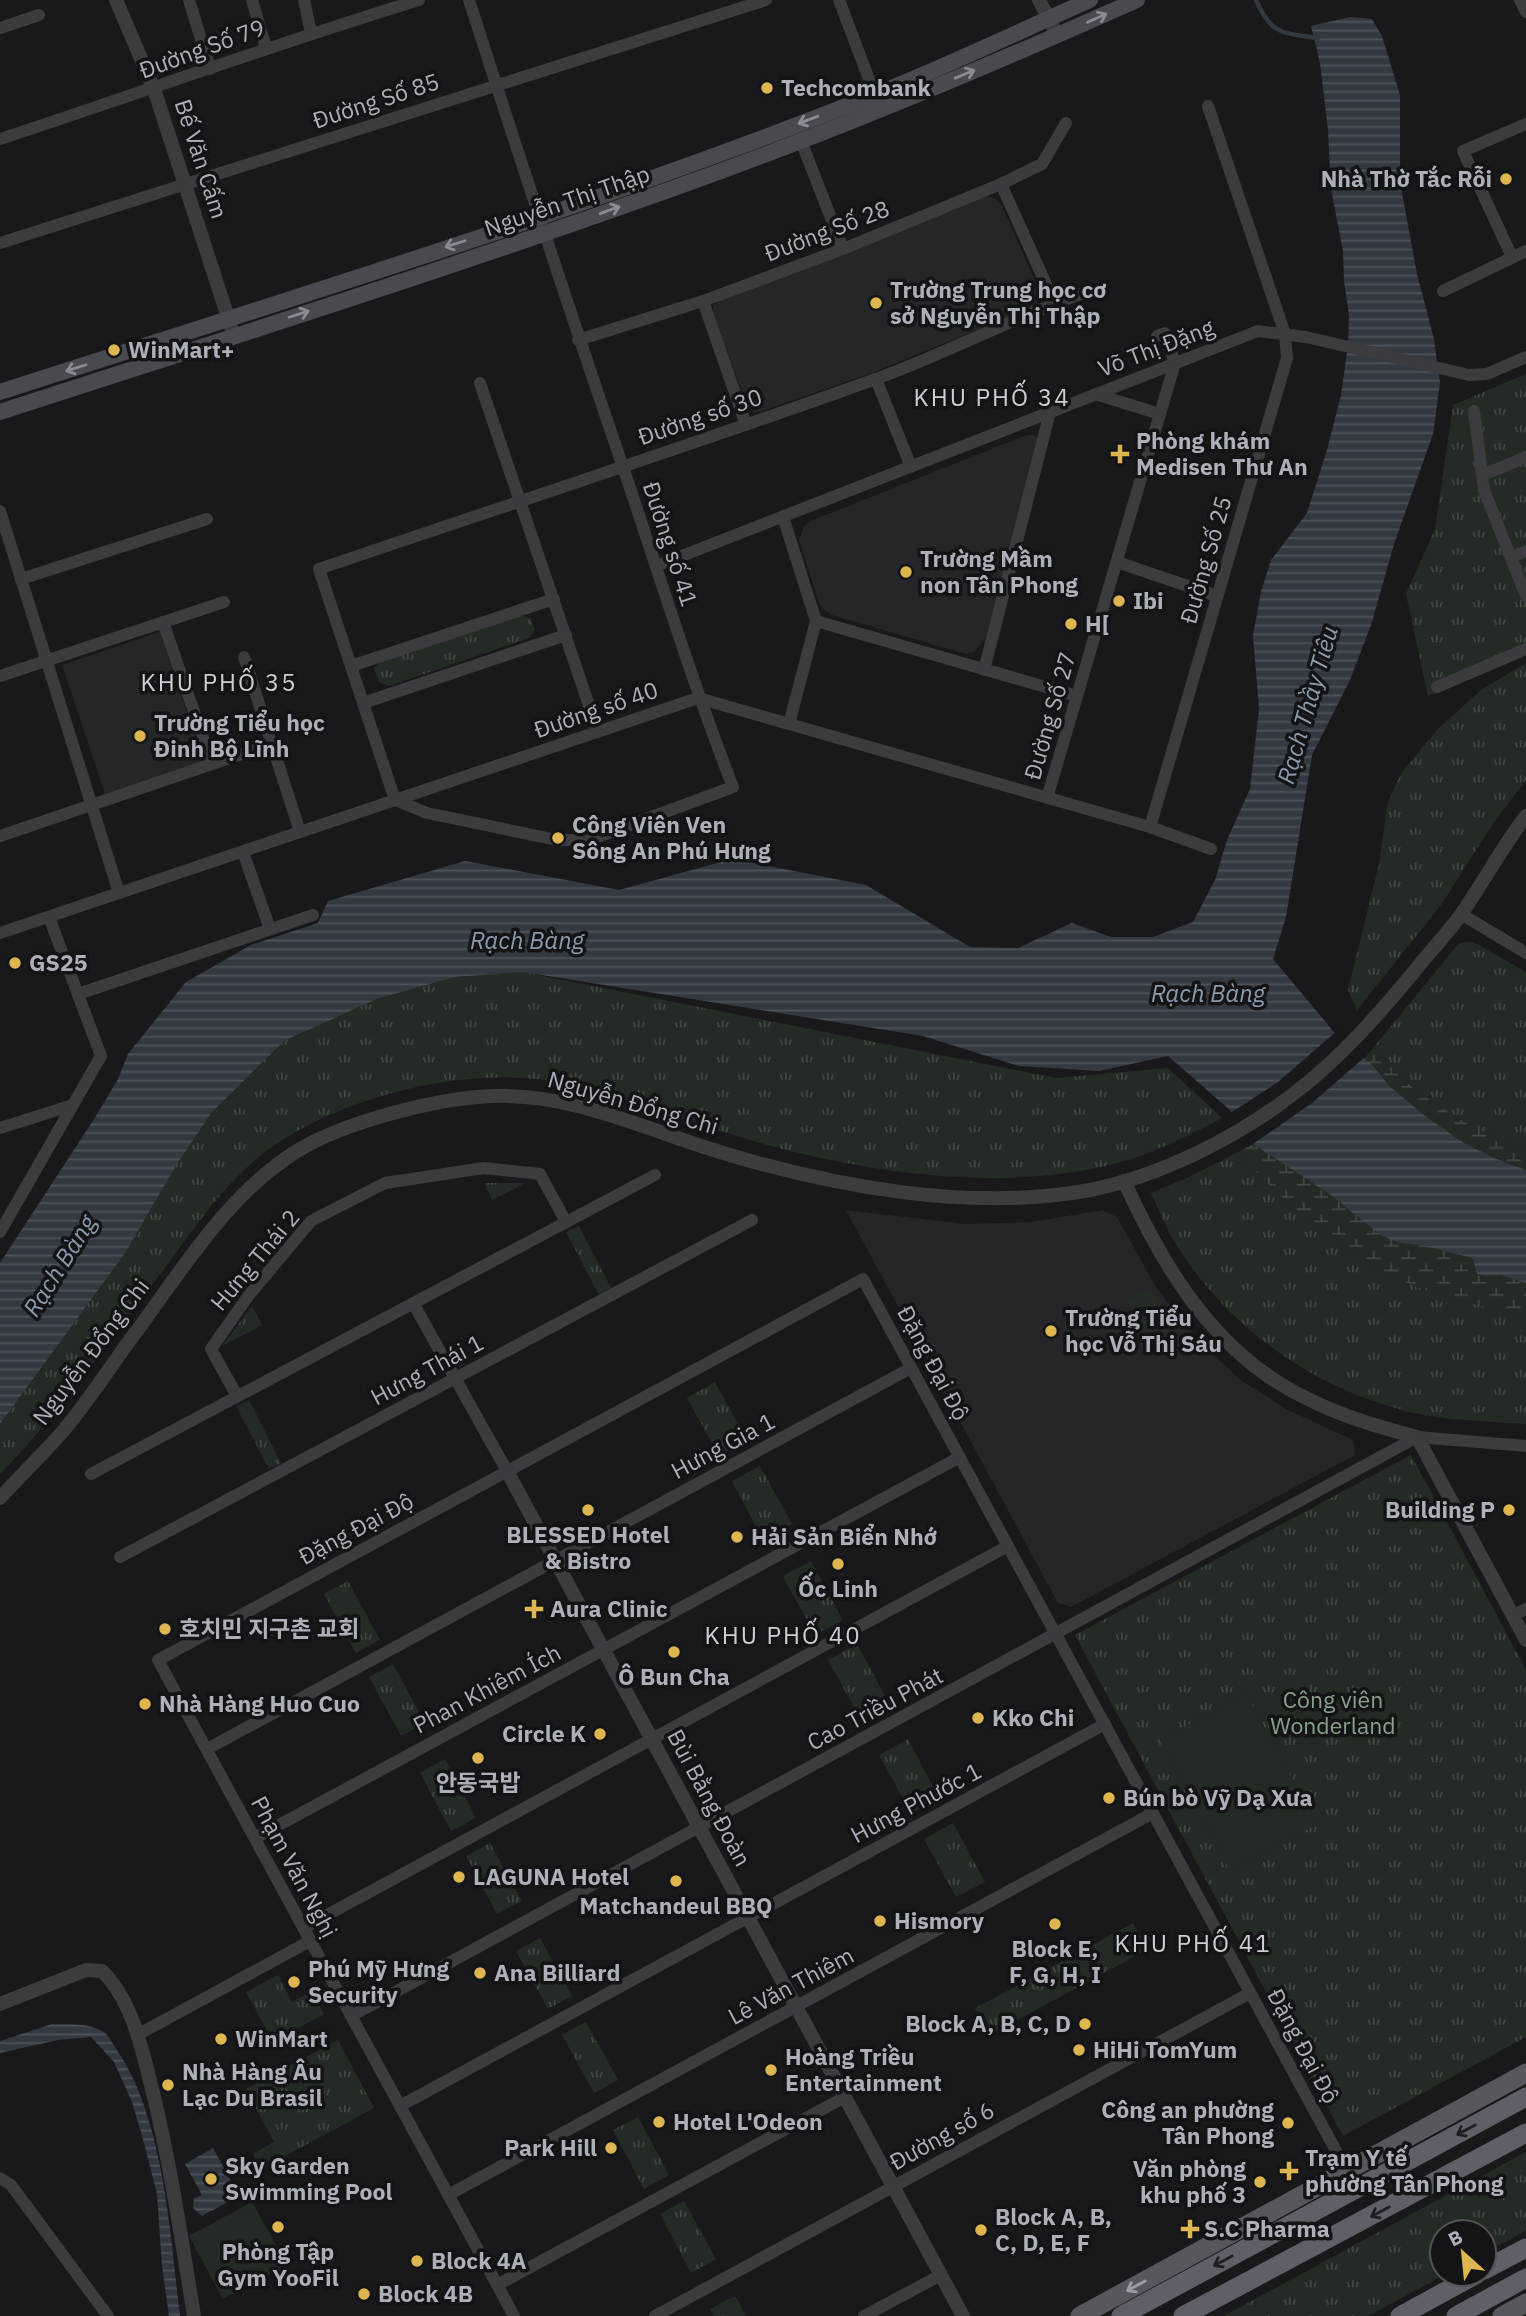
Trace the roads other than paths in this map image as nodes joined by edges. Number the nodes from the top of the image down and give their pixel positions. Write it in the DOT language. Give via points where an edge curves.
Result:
graph roads {
  1 [pos="116,0"];
  2 [pos="189,0"];
  3 [pos="253,0"];
  4 [pos="304,0"];
  5 [pos="419,0"];
  6 [pos="469,0"];
  7 [pos="766,0"];
  8 [pos="839,0"];
  9 [pos="1040,0"];
  10 [pos="1090,0"];
  11 [pos="1136,0"];
  12 [pos="1520,0"];
  13 [pos="385,5"];
  14 [pos="1526,12"];
  15 [pos="39,15"];
  16 [pos="1049,19"];
  17 [pos="0,28"];
  18 [pos="311,33"];
  19 [pos="1057,35"];
  20 [pos="266,48"];
  21 [pos="210,69"];
  22 [pos="497,85"];
  23 [pos="154,89"];
  24 [pos="877,102"];
  25 [pos="1208,106"];
  26 [pos="1066,123"];
  27 [pos="1526,124"];
  28 [pos="0,139"];
  29 [pos="801,141"];
  30 [pos="184,184"];
  31 [pos="1001,184"];
  32 [pos="541,217"];
  33 [pos="546,233"];
  34 [pos="0,243"];
  35 [pos="843,248"];
  36 [pos="1526,251"];
  37 [pos="1512,257"];
  38 [pos="1089,290"];
  39 [pos="1443,291"];
  40 [pos="703,301"];
  41 [pos="1054,302"];
  42 [pos="229,318"];
  43 [pos="1285,334"];
  44 [pos="234,335"];
  45 [pos="1157,336"];
  46 [pos="578,340"];
  47 [pos="1526,357"];
  48 [pos="1175,363"];
  49 [pos="876,379"];
  50 [pos="480,383"];
  51 [pos="0,392"];
  52 [pos="1095,394"];
  53 [pos="1474,411"];
  54 [pos="0,412"];
  55 [pos="1050,412"];
  56 [pos="1160,414"];
  57 [pos="746,425"];
  58 [pos="1526,457"];
  59 [pos="622,466"];
  60 [pos="911,467"];
  61 [pos="1483,475"];
  62 [pos="520,501"];
  63 [pos="0,511"];
  64 [pos="783,517"];
  65 [pos="207,519"];
  66 [pos="2,528"];
  67 [pos="1526,551"];
  68 [pos="1511,557"];
  69 [pos="1117,562"];
  70 [pos="656,566"];
  71 [pos="21,579"];
  72 [pos="1217,596"];
  73 [pos="1526,596"];
  74 [pos="554,599"];
  75 [pos="223,602"];
  76 [pos="816,621"];
  77 [pos="163,622"];
  78 [pos="566,635"];
  79 [pos="1526,649"];
  80 [pos="244,657"];
  81 [pos="47,661"];
  82 [pos="351,666"];
  83 [pos="985,670"];
  84 [pos="0,676"];
  85 [pos="1437,687"];
  86 [pos="1077,696"];
  87 [pos="698,698"];
  88 [pos="363,703"];
  89 [pos="789,724"];
  90 [pos="598,732"];
  91 [pos="271,744"];
  92 [pos="212,764"];
  93 [pos="1047,798"];
  94 [pos="396,800"];
  95 [pos="92,805"];
  96 [pos="1526,817"];
  97 [pos="1150,828"];
  98 [pos="300,832"];
  99 [pos="1,833"];
  100 [pos="1211,849"];
  101 [pos="243,852"];
  102 [pos="120,893"];
  103 [pos="1461,914"];
  104 [pos="313,915"];
  105 [pos="49,917"];
  106 [pos="270,929"];
  107 [pos="0,933"];
  108 [pos="1526,953"];
  109 [pos="78,994"];
  110 [pos="73,1105"];
  111 [pos="0,1127"];
  112 [pos="655,1175"];
  113 [pos="1124,1181"];
  114 [pos="752,1220"];
  115 [pos="566,1222"];
  116 [pos="0,1232"];
  117 [pos="412,1303"];
  118 [pos="911,1368"];
  119 [pos="457,1379"];
  120 [pos="237,1396"];
  121 [pos="1416,1437"];
  122 [pos="1526,1446"];
  123 [pos="960,1457"];
  124 [pos="507,1471"];
  125 [pos="91,1474"];
  126 [pos="0,1498"];
  127 [pos="1008,1546"];
  128 [pos="121,1557"];
  129 [pos="555,1561"];
  130 [pos="1520,1613"];
  131 [pos="1056,1635"];
  132 [pos="1526,1640"];
  133 [pos="604,1650"];
  134 [pos="158,1660"];
  135 [pos="1105,1724"];
  136 [pos="652,1739"];
  137 [pos="207,1749"];
  138 [pos="1153,1814"];
  139 [pos="699,1828"];
  140 [pos="255,1838"];
  141 [pos="748,1918"];
  142 [pos="303,1927"];
  143 [pos="310,1941"];
  144 [pos="1250,1993"];
  145 [pos="0,2004"];
  146 [pos="796,2007"];
  147 [pos="351,2017"];
  148 [pos="139,2034"];
  149 [pos="1526,2073"];
  150 [pos="845,2097"];
  151 [pos="1526,2097"];
  152 [pos="400,2106"];
  153 [pos="1526,2133"];
  154 [pos="1347,2171"];
  155 [pos="0,2178"];
  156 [pos="893,2186"];
  157 [pos="1356,2189"];
  158 [pos="448,2195"];
  159 [pos="1526,2248"];
  160 [pos="1498,2263"];
  161 [pos="941,2275"];
  162 [pos="1174,2276"];
  163 [pos="1526,2278"];
  164 [pos="497,2286"];
  165 [pos="1451,2288"];
  166 [pos="1526,2303"];
  167 [pos="108,2316"];
  168 [pos="194,2316"];
  169 [pos="514,2316"];
  170 [pos="654,2316"];
  171 [pos="864,2316"];
  172 [pos="964,2316"];
  173 [pos="1080,2316"];
  174 [pos="1121,2316"];
  175 [pos="1183,2316"];
  176 [pos="1400,2316"];
  177 [pos="1456,2316"];
  178 [pos="1502,2316"];
  1 -- 23 [label="street, Bế Văn Cấm"];
  2 -- 21 [label="street"];
  3 -- 20 [label="street"];
  4 -- 18 [label="street"];
  5 -- 13 [label="street, Đường Số 79"];
  6 -- 22 [label="street"];
  7 -- 22 [label="street, Đường Số 85"];
  8 -- 24 [label="street"];
  9 -- 16 [label="street"];
  10 -- 16 [label="main road, Nguyễn Thị Thập"];
  19 -- 11 [label="main road, Nguyễn Thị Thập, one-way"];
  12 -- 14 [label="street"];
  13 -- 18 [label="street, Đường Số 79"];
  15 -- 17 [label="street"];
  16 -- 19 [label="street"];
  16 -- 24 [label="main road, Nguyễn Thị Thập"];
  18 -- 20 [label="street, Đường Số 79"];
  24 -- 19 [label="main road, Nguyễn Thị Thập, one-way"];
  20 -- 21 [label="street, Đường Số 79"];
  21 -- 23 [label="street, Đường Số 79"];
  22 -- 30 [label="street, Đường Số 85"];
  22 -- 32 [label="street"];
  23 -- 28 [label="street, Đường Số 79"];
  23 -- 30 [label="street, Bế Văn Cấm"];
  24 -- 29 [label="main road, Nguyễn Thị Thập"];
  24 -- 32 [label="main road, Nguyễn Thị Thập, one-way"];
  25 -- 43 [label="street, Đường Số 25"];
  26 -- 31 [label="street, Đường Số 28" via="1042,164"];
  27 -- 37 [label="street" via="1464,151"];
  33 -- 29 [label="main road, Nguyễn Thị Thập, one-way"];
  29 -- 35 [label="street"];
  30 -- 34 [label="street, Đường Số 85"];
  30 -- 42 [label="street, Bế Văn Cấm"];
  31 -- 35 [label="street, Đường Số 28"];
  31 -- 41 [label="street"];
  32 -- 33 [label="street, Đường số 41"];
  32 -- 42 [label="main road, Nguyễn Thị Thập, one-way"];
  44 -- 33 [label="main road, Nguyễn Thị Thập, one-way"];
  33 -- 46 [label="street, Đường số 41"];
  35 -- 40 [label="street, Đường Số 28"];
  36 -- 37 [label="street"];
  37 -- 39 [label="street"];
  38 -- 41 [label="street, Đường số 30"];
  40 -- 46 [label="street, Đường Số 28"];
  40 -- 57 [label="street"];
  41 -- 49 [label="street, Đường số 30"];
  42 -- 44 [label="street, Bế Văn Cấm"];
  42 -- 51 [label="main road, Nguyễn Thị Thập, one-way"];
  43 -- 47 [label="street, Võ Thị Đặng" via="1456,373 1487,374"];
  43 -- 48 [label="street, Võ Thị Đặng" via="1258,331"];
  43 -- 72 [label="street, Đường Số 25" via="1287,358"];
  44 -- 54 [label="main road, Nguyễn Thị Thập"];
  45 -- 48 [label="street" via="1165,333"];
  46 -- 59 [label="street, Đường số 41"];
  48 -- 52 [label="street, Võ Thị Đặng"];
  48 -- 56 [label="street, Đường Số 27"];
  49 -- 57 [label="street, Đường số 30"];
  49 -- 60 [label="street"];
  50 -- 62 [label="street"];
  52 -- 55 [label="street, Võ Thị Đặng"];
  52 -- 56 [label="street"];
  53 -- 61 [label="street"];
  55 -- 60 [label="street, Võ Thị Đặng"];
  55 -- 83 [label="street"];
  56 -- 69 [label="street, Đường Số 27"];
  57 -- 59 [label="street, Đường số 30"];
  58 -- 61 [label="street"];
  59 -- 62 [label="street, Đường số 30"];
  59 -- 70 [label="street, Đường số 41"];
  60 -- 64 [label="street, Võ Thị Đặng"];
  61 -- 68 [label="street" via="1484,490"];
  62 -- 74 [label="street"];
  62 -- 82 [label="street, Đường số 30" via="319,569"];
  63 -- 66 [label="street"];
  64 -- 70 [label="street, Võ Thị Đặng"];
  64 -- 76 [label="street"];
  65 -- 71 [label="street"];
  66 -- 71 [label="street"];
  67 -- 68 [label="street"];
  68 -- 73 [label="street"];
  69 -- 72 [label="street"];
  69 -- 86 [label="street, Đường Số 27"];
  70 -- 87 [label="street, Đường số 41"];
  71 -- 81 [label="street"];
  72 -- 97 [label="street, Đường Số 25"];
  74 -- 78 [label="street"];
  74 -- 82 [label="street"];
  75 -- 77 [label="street"];
  76 -- 83 [label="street"];
  76 -- 89 [label="street"];
  77 -- 81 [label="street"];
  77 -- 92 [label="street"];
  78 -- 88 [label="street"];
  78 -- 90 [label="street"];
  79 -- 85 [label="street"];
  80 -- 91 [label="street"];
  81 -- 84 [label="street"];
  81 -- 95 [label="street"];
  82 -- 88 [label="street"];
  83 -- 86 [label="street"];
  86 -- 93 [label="street, Đường Số 27"];
  87 -- 89 [label="street"];
  87 -- 90 [label="street, Đường số 40"];
  87 -- 94 [label="street, Đường số 41" via="733,787 589,840 557,839 427,813"];
  88 -- 94 [label="street"];
  89 -- 93 [label="street"];
  90 -- 94 [label="street, Đường số 40"];
  91 -- 92 [label="street"];
  91 -- 98 [label="street"];
  92 -- 95 [label="street"];
  93 -- 97 [label="street"];
  94 -- 98 [label="street, Đường số 40"];
  95 -- 99 [label="street"];
  95 -- 102 [label="street"];
  96 -- 103 [label="street"];
  97 -- 100 [label="street"];
  98 -- 101 [label="street, Đường số 40"];
  101 -- 102 [label="street, Đường số 40"];
  101 -- 106 [label="street"];
  102 -- 105 [label="street, Đường số 40"];
  103 -- 108 [label="street"];
  103 -- 113 [label="street, Nguyễn Đổng Chi" via="1354,1041 1293,1095 1247,1126"];
  104 -- 106 [label="street"];
  105 -- 107 [label="street, Đường số 40"];
  105 -- 109 [label="street"];
  106 -- 109 [label="street"];
  109 -- 110 [label="street" via="101,1056"];
  110 -- 111 [label="street"];
  110 -- 116 [label="street"];
  112 -- 115 [label="street"];
  113 -- 121 [label="street" via="1188,1298 1244,1357 1304,1398"];
  113 -- 126 [label="street, Nguyễn Đổng Chi" via="1051,1195 1003,1198 887,1188 721,1152 638,1123 530,1097 456,1099 366,1121 300,1149 260,1176 217,1223 65,1429"];
  114 -- 119 [label="street, Hưng Thái 1"];
  115 -- 117 [label="street"];
  115 -- 120 [label="street, Hưng Thái 2" via="540,1174 484,1168 385,1183 311,1221 211,1349"];
  117 -- 119 [label="street, Bùi Bằng Đoàn"];
  117 -- 120 [label="street"];
  118 -- 123 [label="street, Đặng Đại Độ"];
  118 -- 124 [label="street, Đặng Đại Độ" via="863,1279"];
  118 -- 129 [label="street, Hưng Gia 1"];
  119 -- 124 [label="street, Bùi Bằng Đoàn"];
  119 -- 128 [label="street, Hưng Thái 1"];
  120 -- 125 [label="street"];
  121 -- 122 [label="street"];
  121 -- 130 [label="street"];
  121 -- 131 [label="street, Cao Triều Phát"];
  123 -- 127 [label="street, Đặng Đại Độ"];
  123 -- 133 [label="street, Phan Khiêm Ích"];
  124 -- 129 [label="street, Bùi Bằng Đoàn"];
  124 -- 134 [label="street, Đặng Đại Độ"];
  127 -- 131 [label="street, Đặng Đại Độ"];
  127 -- 136 [label="street"];
  129 -- 133 [label="street, Bùi Bằng Đoàn"];
  129 -- 137 [label="street, Hưng Gia 1"];
  130 -- 132 [label="street"];
  131 -- 135 [label="street, Đặng Đại Độ"];
  131 -- 139 [label="street, Cao Triều Phát"];
  133 -- 136 [label="street, Bùi Bằng Đoàn"];
  133 -- 140 [label="street, Phan Khiêm Ích"];
  134 -- 137 [label="street, Phạm Văn Nghị"];
  135 -- 138 [label="street, Đặng Đại Độ"];
  135 -- 141 [label="street, Hưng Phước 1"];
  136 -- 139 [label="street, Bùi Bằng Đoàn"];
  136 -- 142 [label="street"];
  137 -- 140 [label="street, Phạm Văn Nghị"];
  138 -- 144 [label="street, Đặng Đại Độ"];
  138 -- 146 [label="street, Lê Văn Thiêm"];
  139 -- 141 [label="street, Bùi Bằng Đoàn"];
  139 -- 147 [label="street, Cao Triều Phát"];
  140 -- 142 [label="street, Phạm Văn Nghị"];
  141 -- 146 [label="street, Bùi Bằng Đoàn"];
  141 -- 152 [label="street, Hưng Phước 1"];
  142 -- 143 [label="street, Phạm Văn Nghị"];
  143 -- 147 [label="street, Phạm Văn Nghị"];
  143 -- 148 [label="street"];
  144 -- 154 [label="street, Đặng Đại Độ"];
  144 -- 156 [label="street, Đường số 6"];
  145 -- 148 [label="street" via="86,1970 102,1971"];
  146 -- 150 [label="street, Bùi Bằng Đoàn"];
  146 -- 158 [label="street, Lê Văn Thiêm"];
  147 -- 152 [label="street, Phạm Văn Nghị"];
  148 -- 168 [label="street" via="173,2185"];
  149 -- 154 [label="main road"];
  150 -- 156 [label="street, Bùi Bằng Đoàn"];
  150 -- 164 [label="street"];
  151 -- 157 [label="highway, one-way"];
  152 -- 158 [label="street, Phạm Văn Nghị"];
  153 -- 175 [label="highway, one-way"];
  154 -- 157 [label="main road"];
  154 -- 162 [label="main road"];
  155 -- 167 [label="street" via="11,2185"];
  156 -- 161 [label="street, Bùi Bằng Đoàn"];
  156 -- 170 [label="street, Đường số 6"];
  157 -- 162 [label="highway, one-way"];
  158 -- 164 [label="street, Phạm Văn Nghị"];
  159 -- 160 [label="highway"];
  161 -- 171 [label="street"];
  161 -- 172 [label="street, Bùi Bằng Đoàn"];
  162 -- 173 [label="main road, one-way"];
  162 -- 174 [label="highway"];
  163 -- 177 [label="highway"];
  164 -- 169 [label="street, Phạm Văn Nghị"];
  165 -- 176 [label="highway"];
  166 -- 178 [label="main road"];
}
